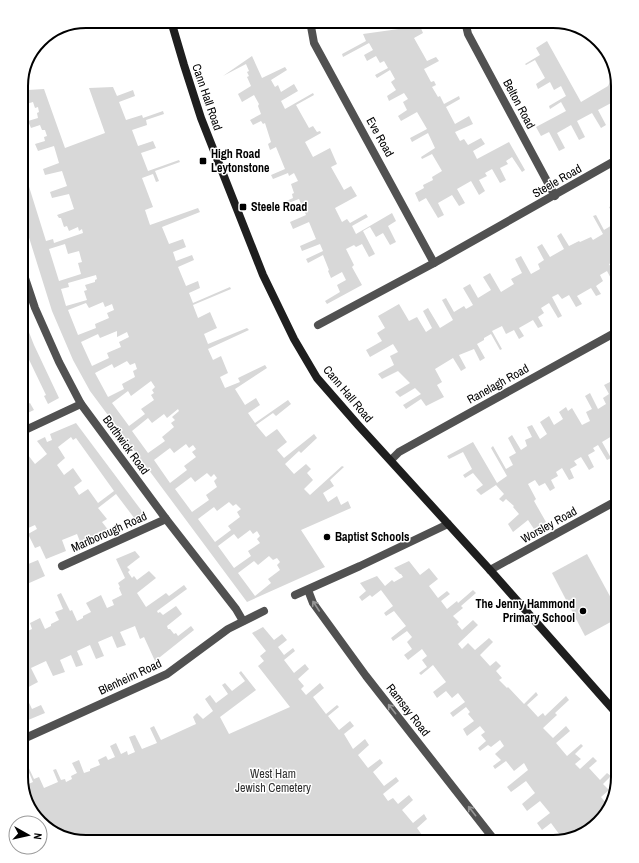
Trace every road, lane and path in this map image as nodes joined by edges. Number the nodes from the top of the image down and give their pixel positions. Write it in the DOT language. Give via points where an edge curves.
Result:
graph roads {
  1 [pos="173,28"];
  2 [pos="311,28"];
  3 [pos="467,28"];
  4 [pos="611,163"];
  5 [pos="554,196"];
  6 [pos="434,263"];
  7 [pos="28,287"];
  8 [pos="318,325"];
  9 [pos="611,335"];
  10 [pos="81,404"];
  11 [pos="28,429"];
  12 [pos="391,460"];
  13 [pos="611,504"];
  14 [pos="166,519"];
  15 [pos="448,524"];
  16 [pos="62,566"];
  17 [pos="490,570"];
  18 [pos="308,590"];
  19 [pos="295,595"];
  20 [pos="264,611"];
  21 [pos="244,621"];
  22 [pos="611,707"];
  23 [pos="28,737"];
  24 [pos="491,835"];
  1 -- 12 [label="street, Cann Hall Road" via="189,82 218,162 263,276 290,332 316,378"];
  2 -- 6 [label="street, Eve Road" via="314,43"];
  3 -- 5 [label="street, Belton Road"];
  4 -- 5 [label="street, Steele Road"];
  5 -- 6 [label="street, Steele Road"];
  6 -- 8 [label="street, Steele Road"];
  7 -- 10 [label="street, Borthwick Road" via="59,362"];
  9 -- 12 [label="street, Ranelagh Road" via="399,452"];
  10 -- 11 [label="street"];
  10 -- 14 [label="street, Borthwick Road"];
  12 -- 15 [label="street, Cann Hall Road"];
  13 -- 17 [label="street, Worsley Road"];
  14 -- 16 [label="street, Marlborough Road"];
  14 -- 21 [label="street, Borthwick Road"];
  15 -- 17 [label="street, Cann Hall Road"];
  15 -- 18 [label="street"];
  17 -- 22 [label="street, Cann Hall Road"];
  18 -- 19 [label="street"];
  24 -- 18 [label="street, Ramsay Road, one-way" via="366,676 313,603"];
  20 -- 21 [label="street, Blenheim Road"];
  21 -- 23 [label="street, Blenheim Road" via="228,628 167,674"];
}
